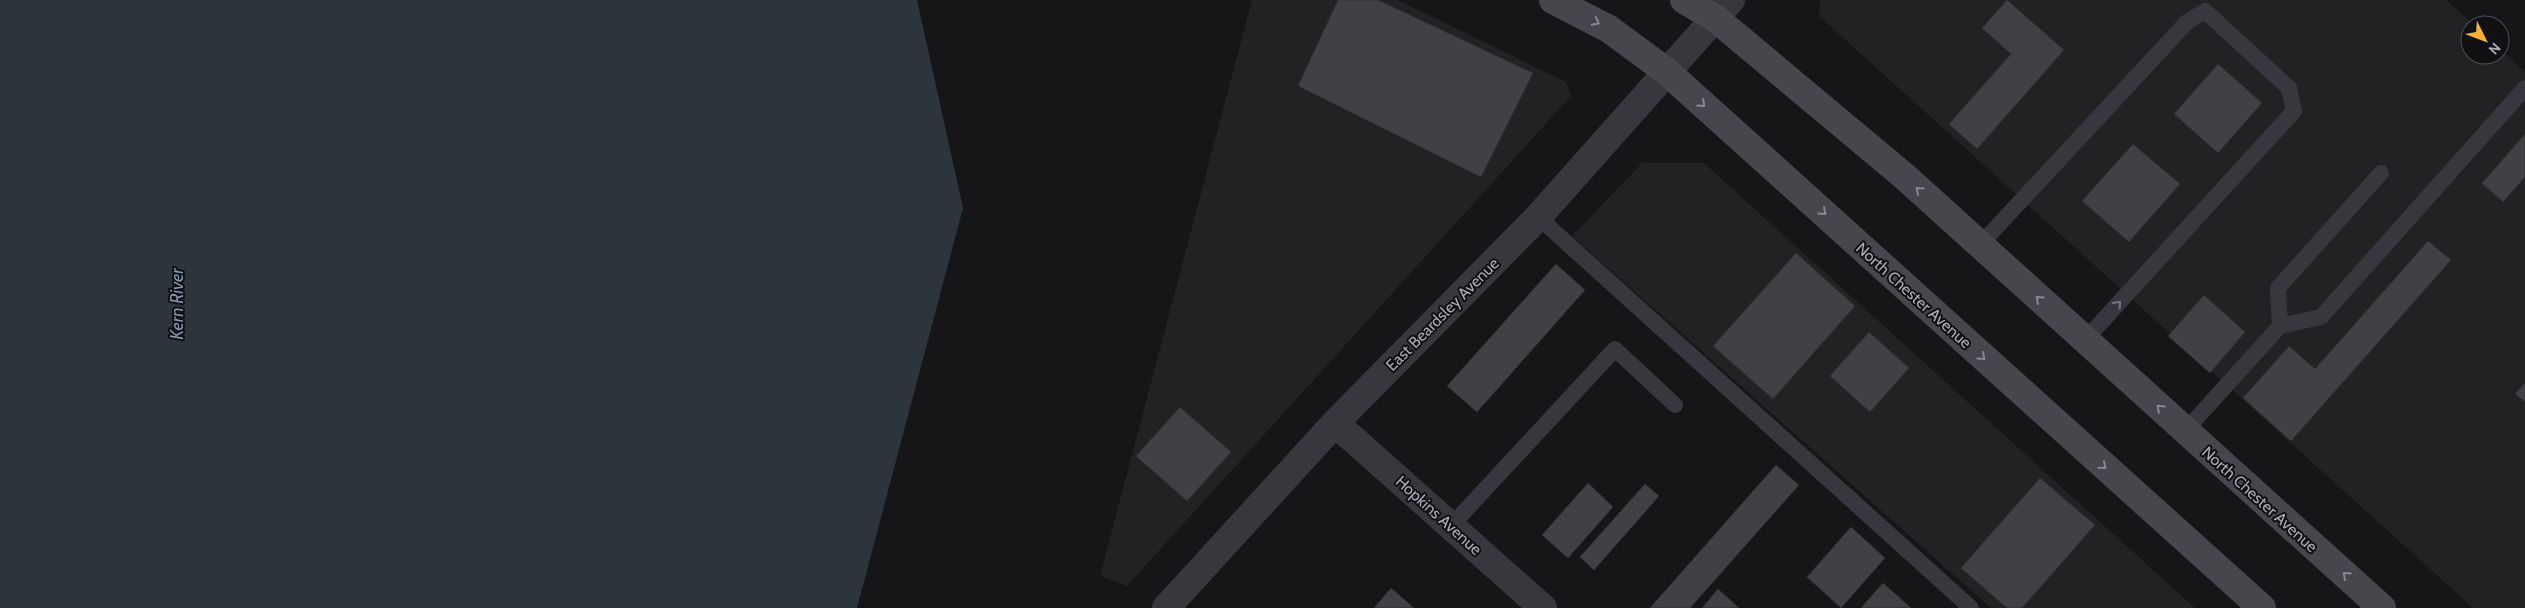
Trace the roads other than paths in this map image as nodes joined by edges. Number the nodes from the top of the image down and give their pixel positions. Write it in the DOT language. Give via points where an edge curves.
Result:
graph roads {
  1 [pos="1553,0"];
  2 [pos="1684,0"];
  3 [pos="1723,9"];
  4 [pos="1666,71"];
  5 [pos="2525,88"];
  6 [pos="2381,172"];
  7 [pos="1538,217"];
  8 [pos="1980,245"];
  9 [pos="2280,326"];
  10 [pos="2085,340"];
  11 [pos="1675,405"];
  12 [pos="1335,423"];
  13 [pos="2185,431"];
  14 [pos="1451,526"];
  15 [pos="1166,608"];
  16 [pos="1543,608"];
  17 [pos="1970,608"];
  18 [pos="2262,608"];
  19 [pos="2382,608"];
  1 -- 4 [label="main road, North Chester Avenue, one-way" via="1609,29"];
  2 -- 3 [label="main road, North Chester Avenue"];
  3 -- 4 [label="street, East Beardsley Avenue"];
  8 -- 3 [label="main road, North Chester Avenue, one-way"];
  4 -- 7 [label="street, East Beardsley Avenue"];
  4 -- 18 [label="main road, North Chester Avenue, one-way"];
  5 -- 9 [label="lane" via="2321,317"];
  6 -- 9 [label="lane" via="2278,288"];
  7 -- 12 [label="street, East Beardsley Avenue"];
  7 -- 17 [label="lane"];
  10 -- 8 [label="main road, North Chester Avenue, one-way"];
  10 -- 8 [label="lane, one-way" via="2294,111 2289,88 2205,11 2187,22"];
  9 -- 13 [label="lane"];
  13 -- 10 [label="main road, North Chester Avenue, one-way"];
  11 -- 14 [label="lane" via="1615,349"];
  12 -- 14 [label="street, Hopkins Avenue"];
  12 -- 15 [label="street, East Beardsley Avenue"];
  19 -- 13 [label="main road, North Chester Avenue, one-way"];
  14 -- 16 [label="street, Hopkins Avenue"];
}
